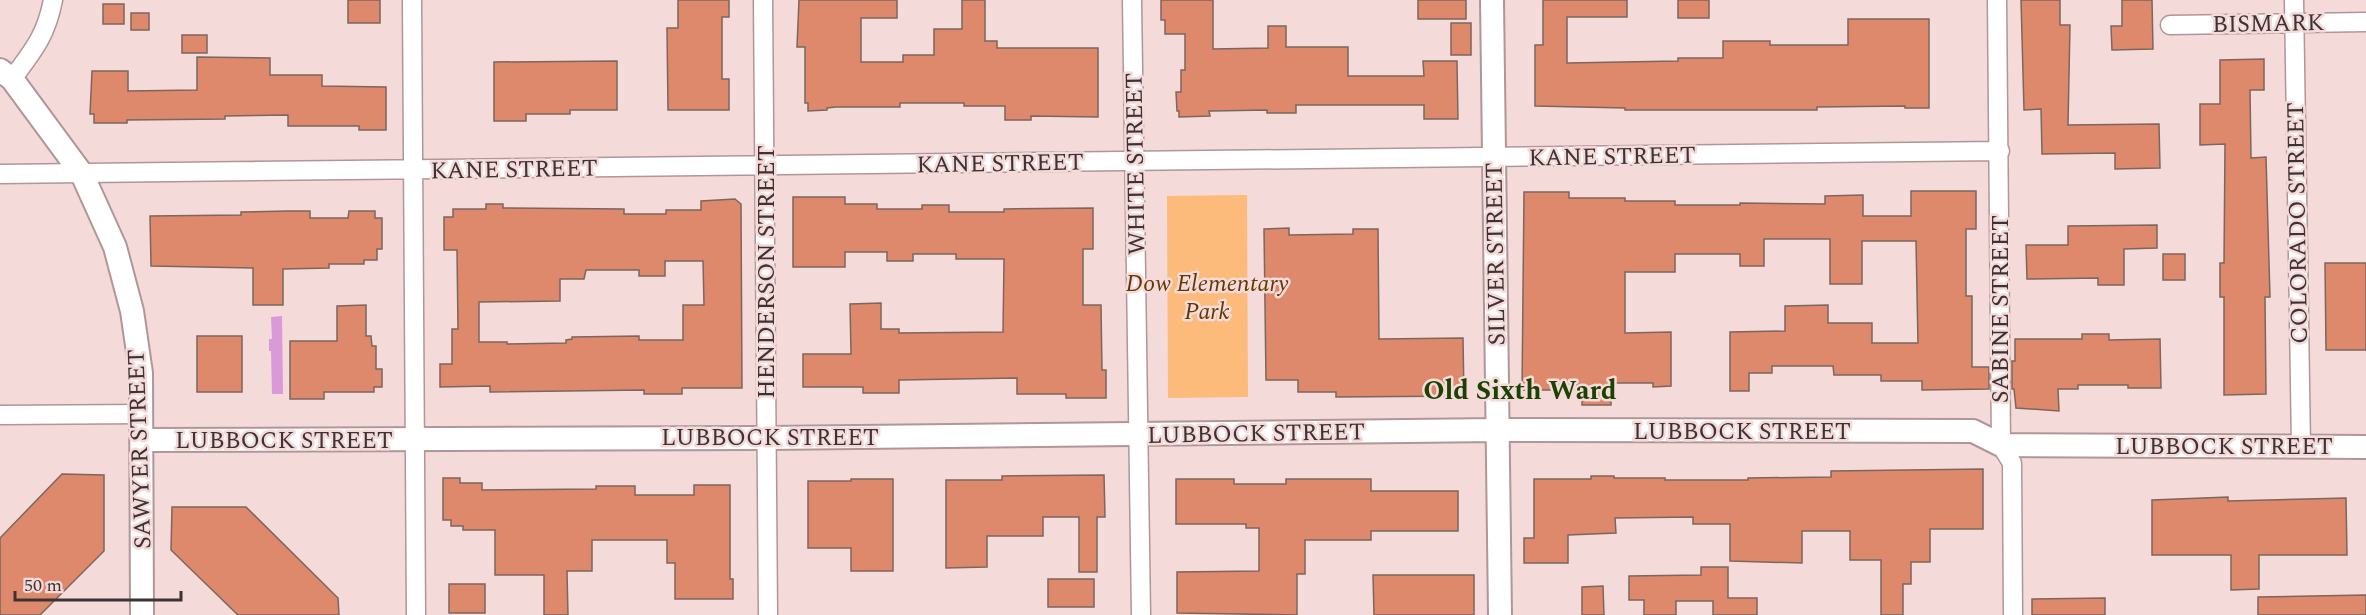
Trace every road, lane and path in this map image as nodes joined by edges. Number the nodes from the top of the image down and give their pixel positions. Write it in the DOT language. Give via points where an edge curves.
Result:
graph roads {
  1 [pos="53,0"];
  2 [pos="412,0"];
  3 [pos="764,0"];
  4 [pos="1132,0"];
  5 [pos="1492,0"];
  6 [pos="1997,0"];
  7 [pos="2295,0"];
  8 [pos="2366,22"];
  9 [pos="2295,23"];
  10 [pos="2170,25"];
  11 [pos="6,74"];
  12 [pos="2000,152"];
  13 [pos="1494,157"];
  14 [pos="1135,161"];
  15 [pos="765,165"];
  16 [pos="413,170"];
  17 [pos="0,174"];
  18 [pos="82,174"];
  19 [pos="142,414"];
  20 [pos="0,415"];
  21 [pos="1497,430"];
  22 [pos="1138,434"];
  23 [pos="767,438"];
  24 [pos="142,440"];
  25 [pos="413,440"];
  26 [pos="2001,445"];
  27 [pos="2301,447"];
  28 [pos="2366,447"];
  29 [pos="142,615"];
  30 [pos="416,615"];
  31 [pos="768,615"];
  32 [pos="1141,615"];
  33 [pos="1500,615"];
  34 [pos="2013,615"];
  1 -- 11 [label="street" via="40,43"];
  2 -- 16 [label="street"];
  3 -- 15 [label="street, HENDERSON STREET"];
  4 -- 14 [label="street, WHITE STREET"];
  5 -- 13 [label="street, SILVER STREET"];
  6 -- 12 [label="street, SABINE STREET"];
  7 -- 9 [label="street, COLORADO STREET"];
  8 -- 9 [label="street, BISMARK"];
  9 -- 10 [label="street, BISMARK"];
  9 -- 27 [label="street, COLORADO STREET"];
  11 -- 18 [label="street, SAWYER STREET"];
  12 -- 13 [label="street, KANE STREET"];
  12 -- 26 [label="street, SABINE STREET"];
  13 -- 14 [label="street, KANE STREET"];
  13 -- 21 [label="street, SILVER STREET"];
  14 -- 15 [label="street, KANE STREET"];
  14 -- 22 [label="street, WHITE STREET"];
  15 -- 16 [label="street, KANE STREET"];
  15 -- 23 [label="street, HENDERSON STREET"];
  16 -- 18 [label="street, KANE STREET"];
  16 -- 25 [label="street"];
  17 -- 18 [label="street, KANE STREET"];
  18 -- 19 [label="street, SAWYER STREET" via="115,248 132,311"];
  19 -- 20 [label="street, LUBBOCK STREET"];
  19 -- 24 [label="street, SAWYER STREET"];
  21 -- 22 [label="street, LUBBOCK STREET"];
  21 -- 26 [label="street, LUBBOCK STREET" via="1973,431"];
  21 -- 33 [label="street, SILVER STREET"];
  22 -- 23 [label="street, LUBBOCK STREET"];
  22 -- 32 [label="street, WHITE STREET"];
  23 -- 25 [label="street, LUBBOCK STREET"];
  23 -- 31 [label="street, HENDERSON STREET"];
  24 -- 25 [label="street, LUBBOCK STREET"];
  24 -- 29 [label="street, SAWYER STREET"];
  25 -- 30 [label="street"];
  26 -- 27 [label="street, LUBBOCK STREET"];
  26 -- 34 [label="street, SABINE STREET" via="2012,463"];
  27 -- 28 [label="street, LUBBOCK STREET"];
}
